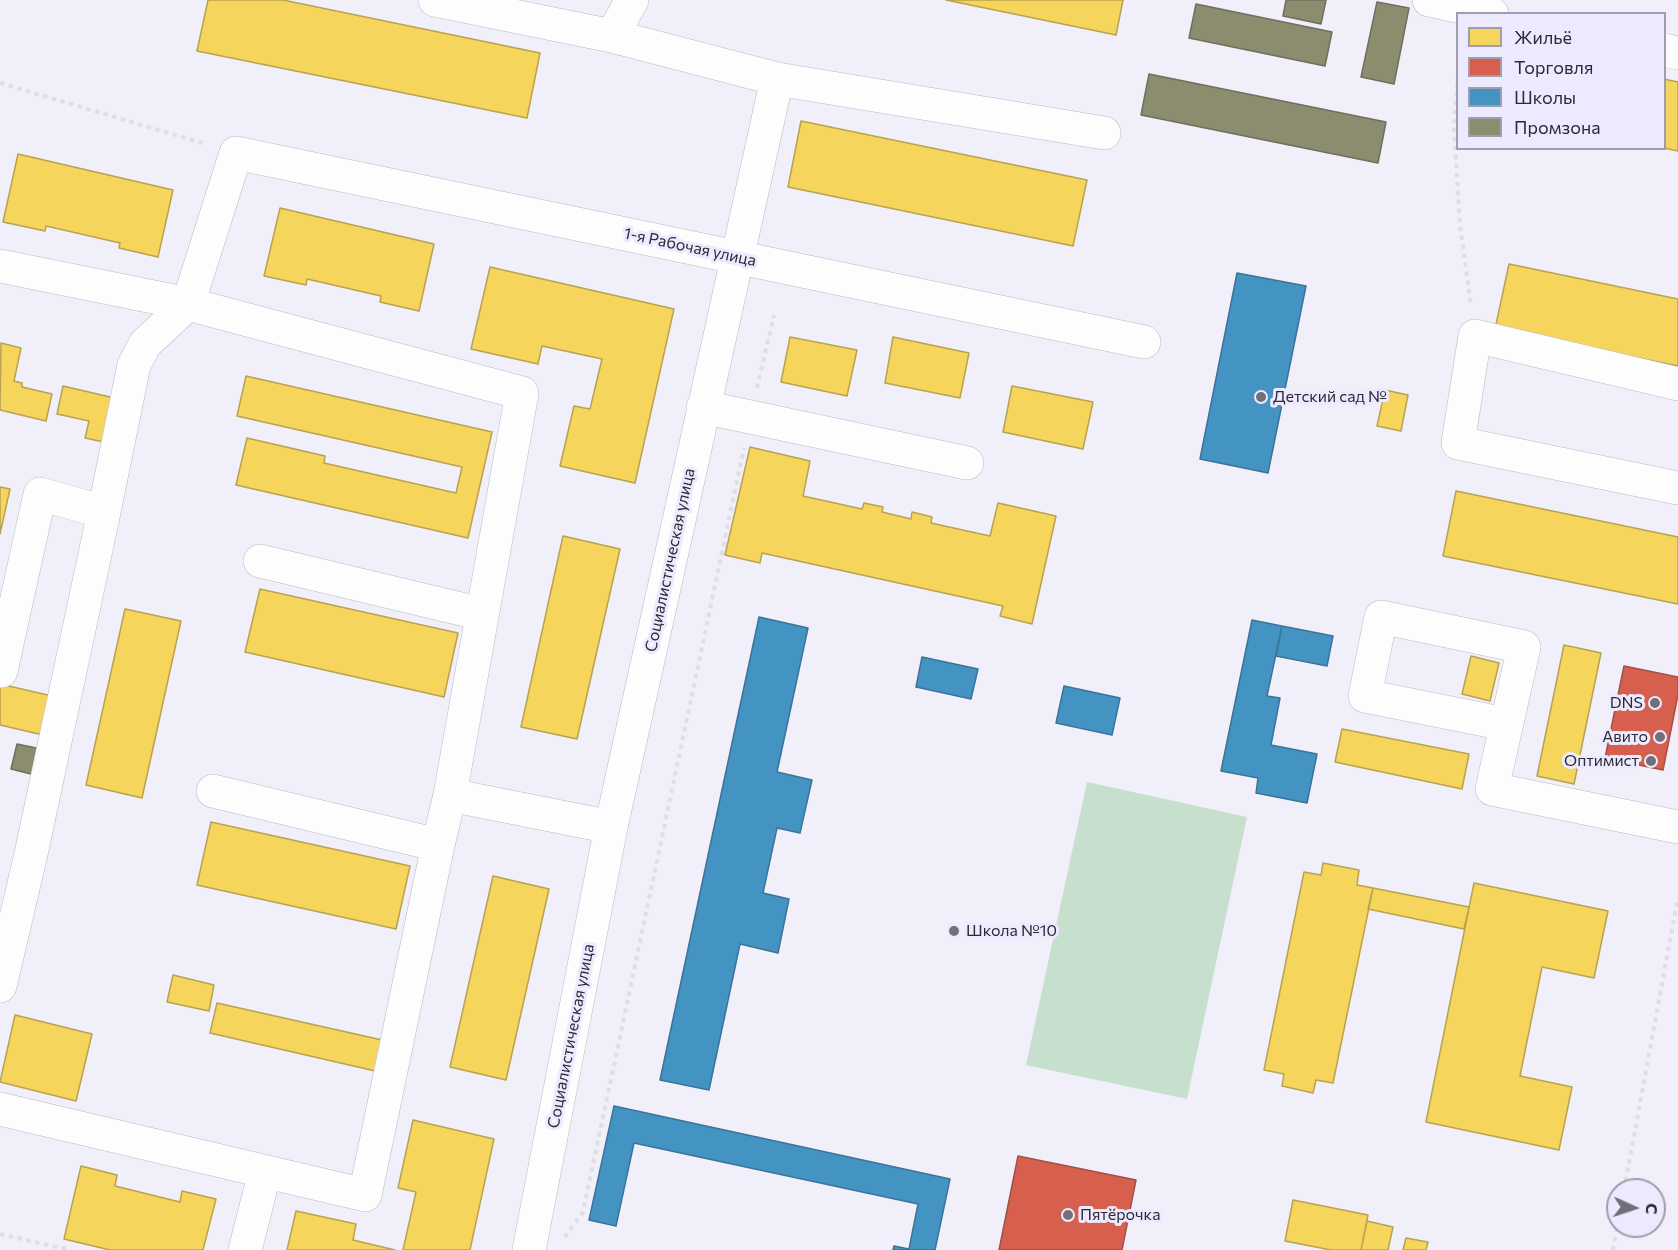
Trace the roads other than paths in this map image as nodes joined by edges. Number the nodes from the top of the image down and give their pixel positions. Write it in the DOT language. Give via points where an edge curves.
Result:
graph roads {
  1 [pos="435,0"];
  2 [pos="632,0"];
  3 [pos="1429,0"];
  4 [pos="1483,12"];
  5 [pos="612,36"];
  6 [pos="777,79"];
  7 [pos="1104,134"];
  8 [pos="737,256"];
  9 [pos="0,266"];
  10 [pos="188,304"];
  11 [pos="1144,342"];
  12 [pos="1678,384"];
  13 [pos="703,407"];
  14 [pos="967,463"];
  15 [pos="1678,488"];
  16 [pos="104,512"];
  17 [pos="260,561"];
  18 [pos="482,614"];
  19 [pos="1,671"];
  20 [pos="1505,724"];
  21 [pos="213,791"];
  22 [pos="450,795"];
  23 [pos="611,827"];
  24 [pos="1678,827"];
  25 [pos="438,845"];
  26 [pos="0,986"];
  27 [pos="0,1109"];
  28 [pos="265,1172"];
  29 [pos="544,1246"];
  30 [pos="245,1250"];
  1 -- 5 [label="street"];
  2 -- 5 [label="street"];
  3 -- 4 [label="street"];
  5 -- 6 [label="street"];
  6 -- 7 [label="street"];
  6 -- 8 [label="street, Социалистическая улица"];
  8 -- 10 [label="street, 1-я Рабочая улица" via="236,153"];
  8 -- 11 [label="street, 1-я Рабочая улица"];
  8 -- 13 [label="street, Социалистическая улица"];
  9 -- 10 [label="street"];
  10 -- 16 [label="street" via="145,344 134,365"];
  10 -- 18 [label="street" via="522,393"];
  12 -- 15 [label="street" via="1475,336 1458,443"];
  13 -- 14 [label="street"];
  13 -- 23 [label="street, Социалистическая улица"];
  16 -- 19 [label="street" via="40,494"];
  16 -- 26 [label="street"];
  17 -- 18 [label="street"];
  18 -- 22 [label="street"];
  20 -- 20 [label="street" via="1524,647 1381,617 1365,696"];
  20 -- 24 [label="street" via="1492,789"];
  21 -- 25 [label="street"];
  22 -- 23 [label="street"];
  22 -- 25 [label="street"];
  23 -- 29 [label="street, Социалистическая улица"];
  25 -- 28 [label="street" via="365,1195"];
  27 -- 28 [label="street"];
  28 -- 30 [label="street"];
}
